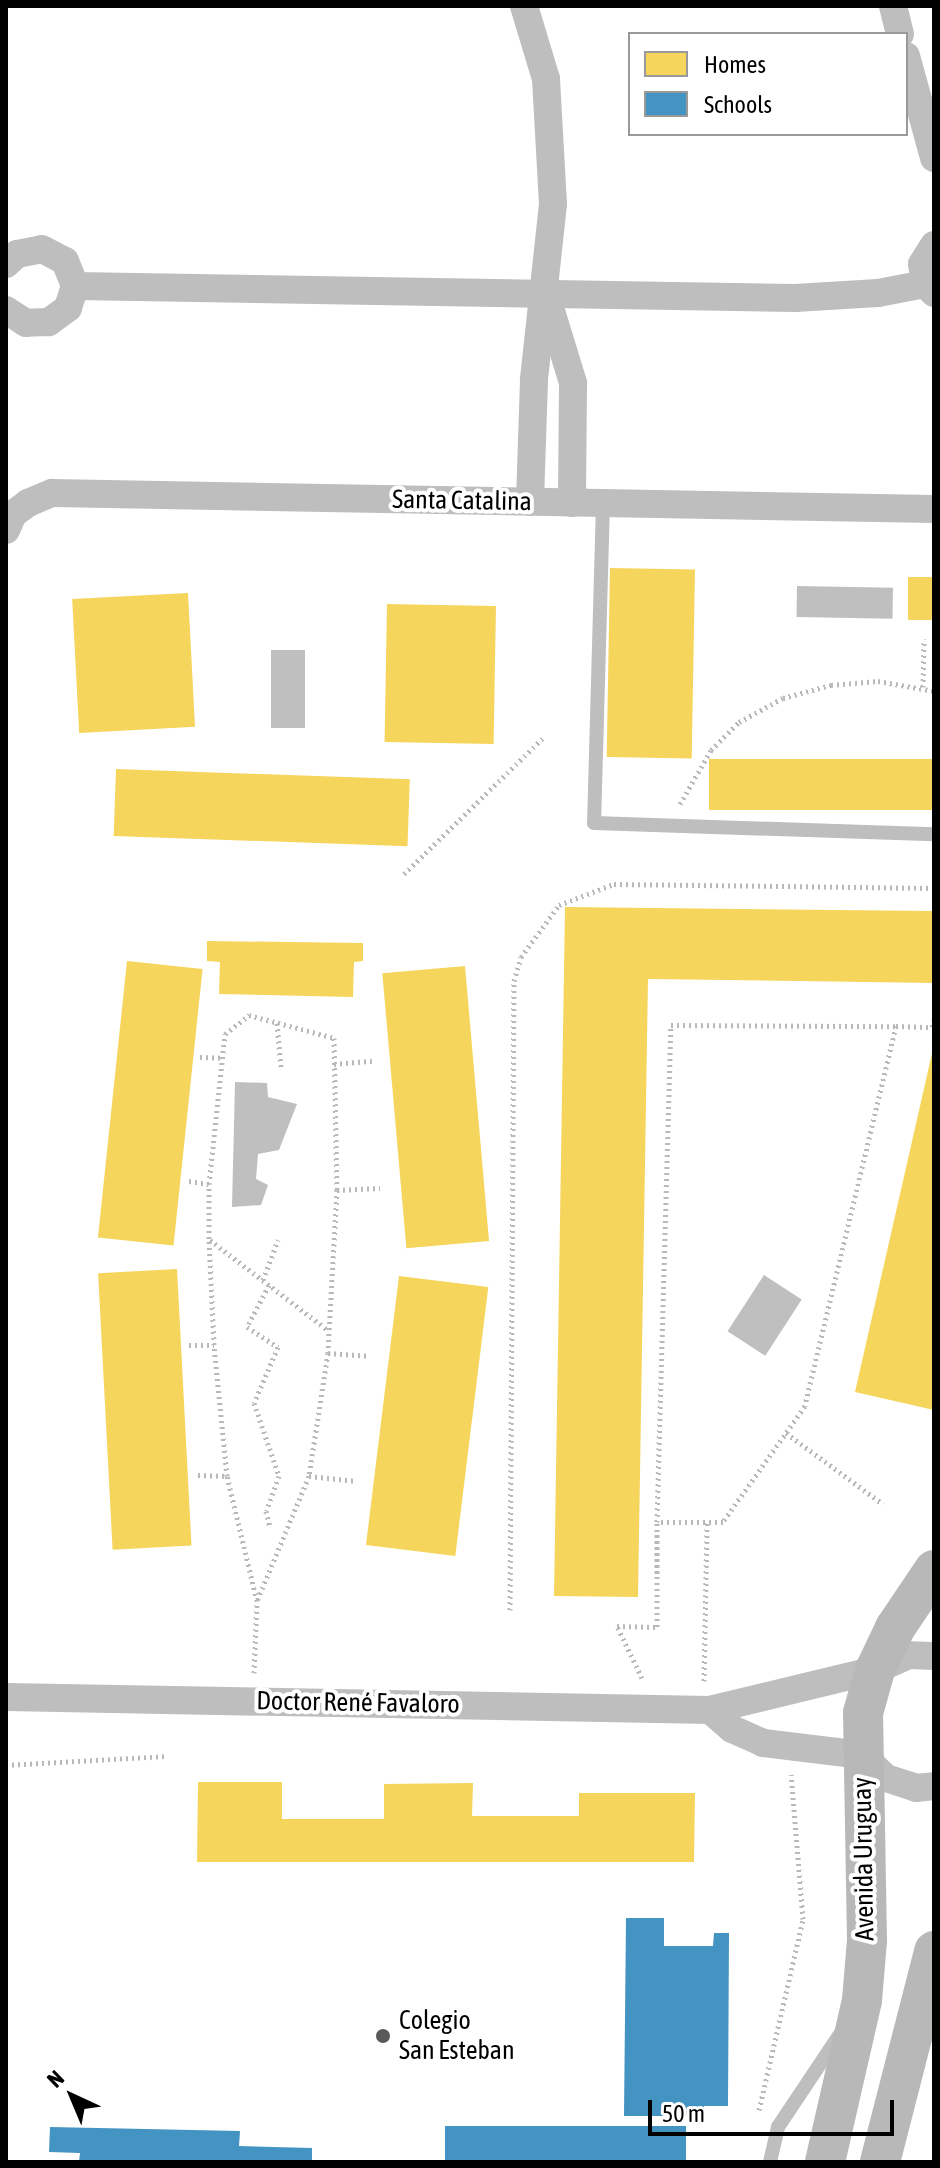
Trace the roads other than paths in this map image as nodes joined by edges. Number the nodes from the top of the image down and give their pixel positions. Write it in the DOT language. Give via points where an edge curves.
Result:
graph roads {
  1 [pos="524,6"];
  2 [pos="893,6"];
  3 [pos="900,32"];
  4 [pos="908,63"];
  5 [pos="934,158"];
  6 [pos="934,245"];
  7 [pos="6,264"];
  8 [pos="75,286"];
  9 [pos="930,288"];
  10 [pos="545,293"];
  11 [pos="6,310"];
  12 [pos="530,502"];
  13 [pos="572,503"];
  14 [pos="603,503"];
  15 [pos="934,509"];
  16 [pos="8,519"];
  17 [pos="934,834"];
  18 [pos="934,1570"];
  19 [pos="934,1656"];
  20 [pos="875,1670"];
  21 [pos="6,1697"];
  22 [pos="706,1710"];
  23 [pos="862,1755"];
  24 [pos="934,1786"];
  25 [pos="934,1951"];
  26 [pos="862,2000"];
  27 [pos="770,2162"];
  28 [pos="825,2162"];
  29 [pos="880,2162"];
  1 -- 10 [label="street" via="546,79 552,136 553,204"];
  2 -- 3 [label="street"];
  4 -- 5 [label="street"];
  6 -- 9 [label="street" via="922,264"];
  7 -- 8 [label="street" via="17,254 42,249 65,261"];
  8 -- 10 [label="street"];
  8 -- 11 [label="street" via="68,308 49,322 26,323"];
  9 -- 10 [label="street" via="795,298"];
  10 -- 12 [label="street" via="534,380"];
  10 -- 13 [label="street" via="573,383"];
  12 -- 13 [label="street, Santa Catalina"];
  12 -- 16 [label="street, Santa Catalina" via="52,493"];
  13 -- 14 [label="street, Santa Catalina"];
  14 -- 15 [label="street, Santa Catalina"];
  14 -- 17 [label="lane" via="594,823"];
  18 -- 20 [label="main road, Avenida Uruguay" via="895,1628"];
  19 -- 20 [label="street, Doctor René Favaloro" via="909,1655"];
  20 -- 22 [label="street, Doctor René Favaloro"];
  20 -- 23 [label="main road, Avenida Uruguay" via="863,1713"];
  21 -- 22 [label="street, Doctor René Favaloro"];
  22 -- 23 [label="street" via="763,1743"];
  23 -- 24 [label="street" via="886,1778 916,1788"];
  23 -- 26 [label="main road, Avenida Uruguay" via="867,1940"];
  25 -- 29 [label="main road"];
  26 -- 27 [label="lane" via="778,2127"];
  26 -- 28 [label="main road, Avenida Uruguay"];
}
